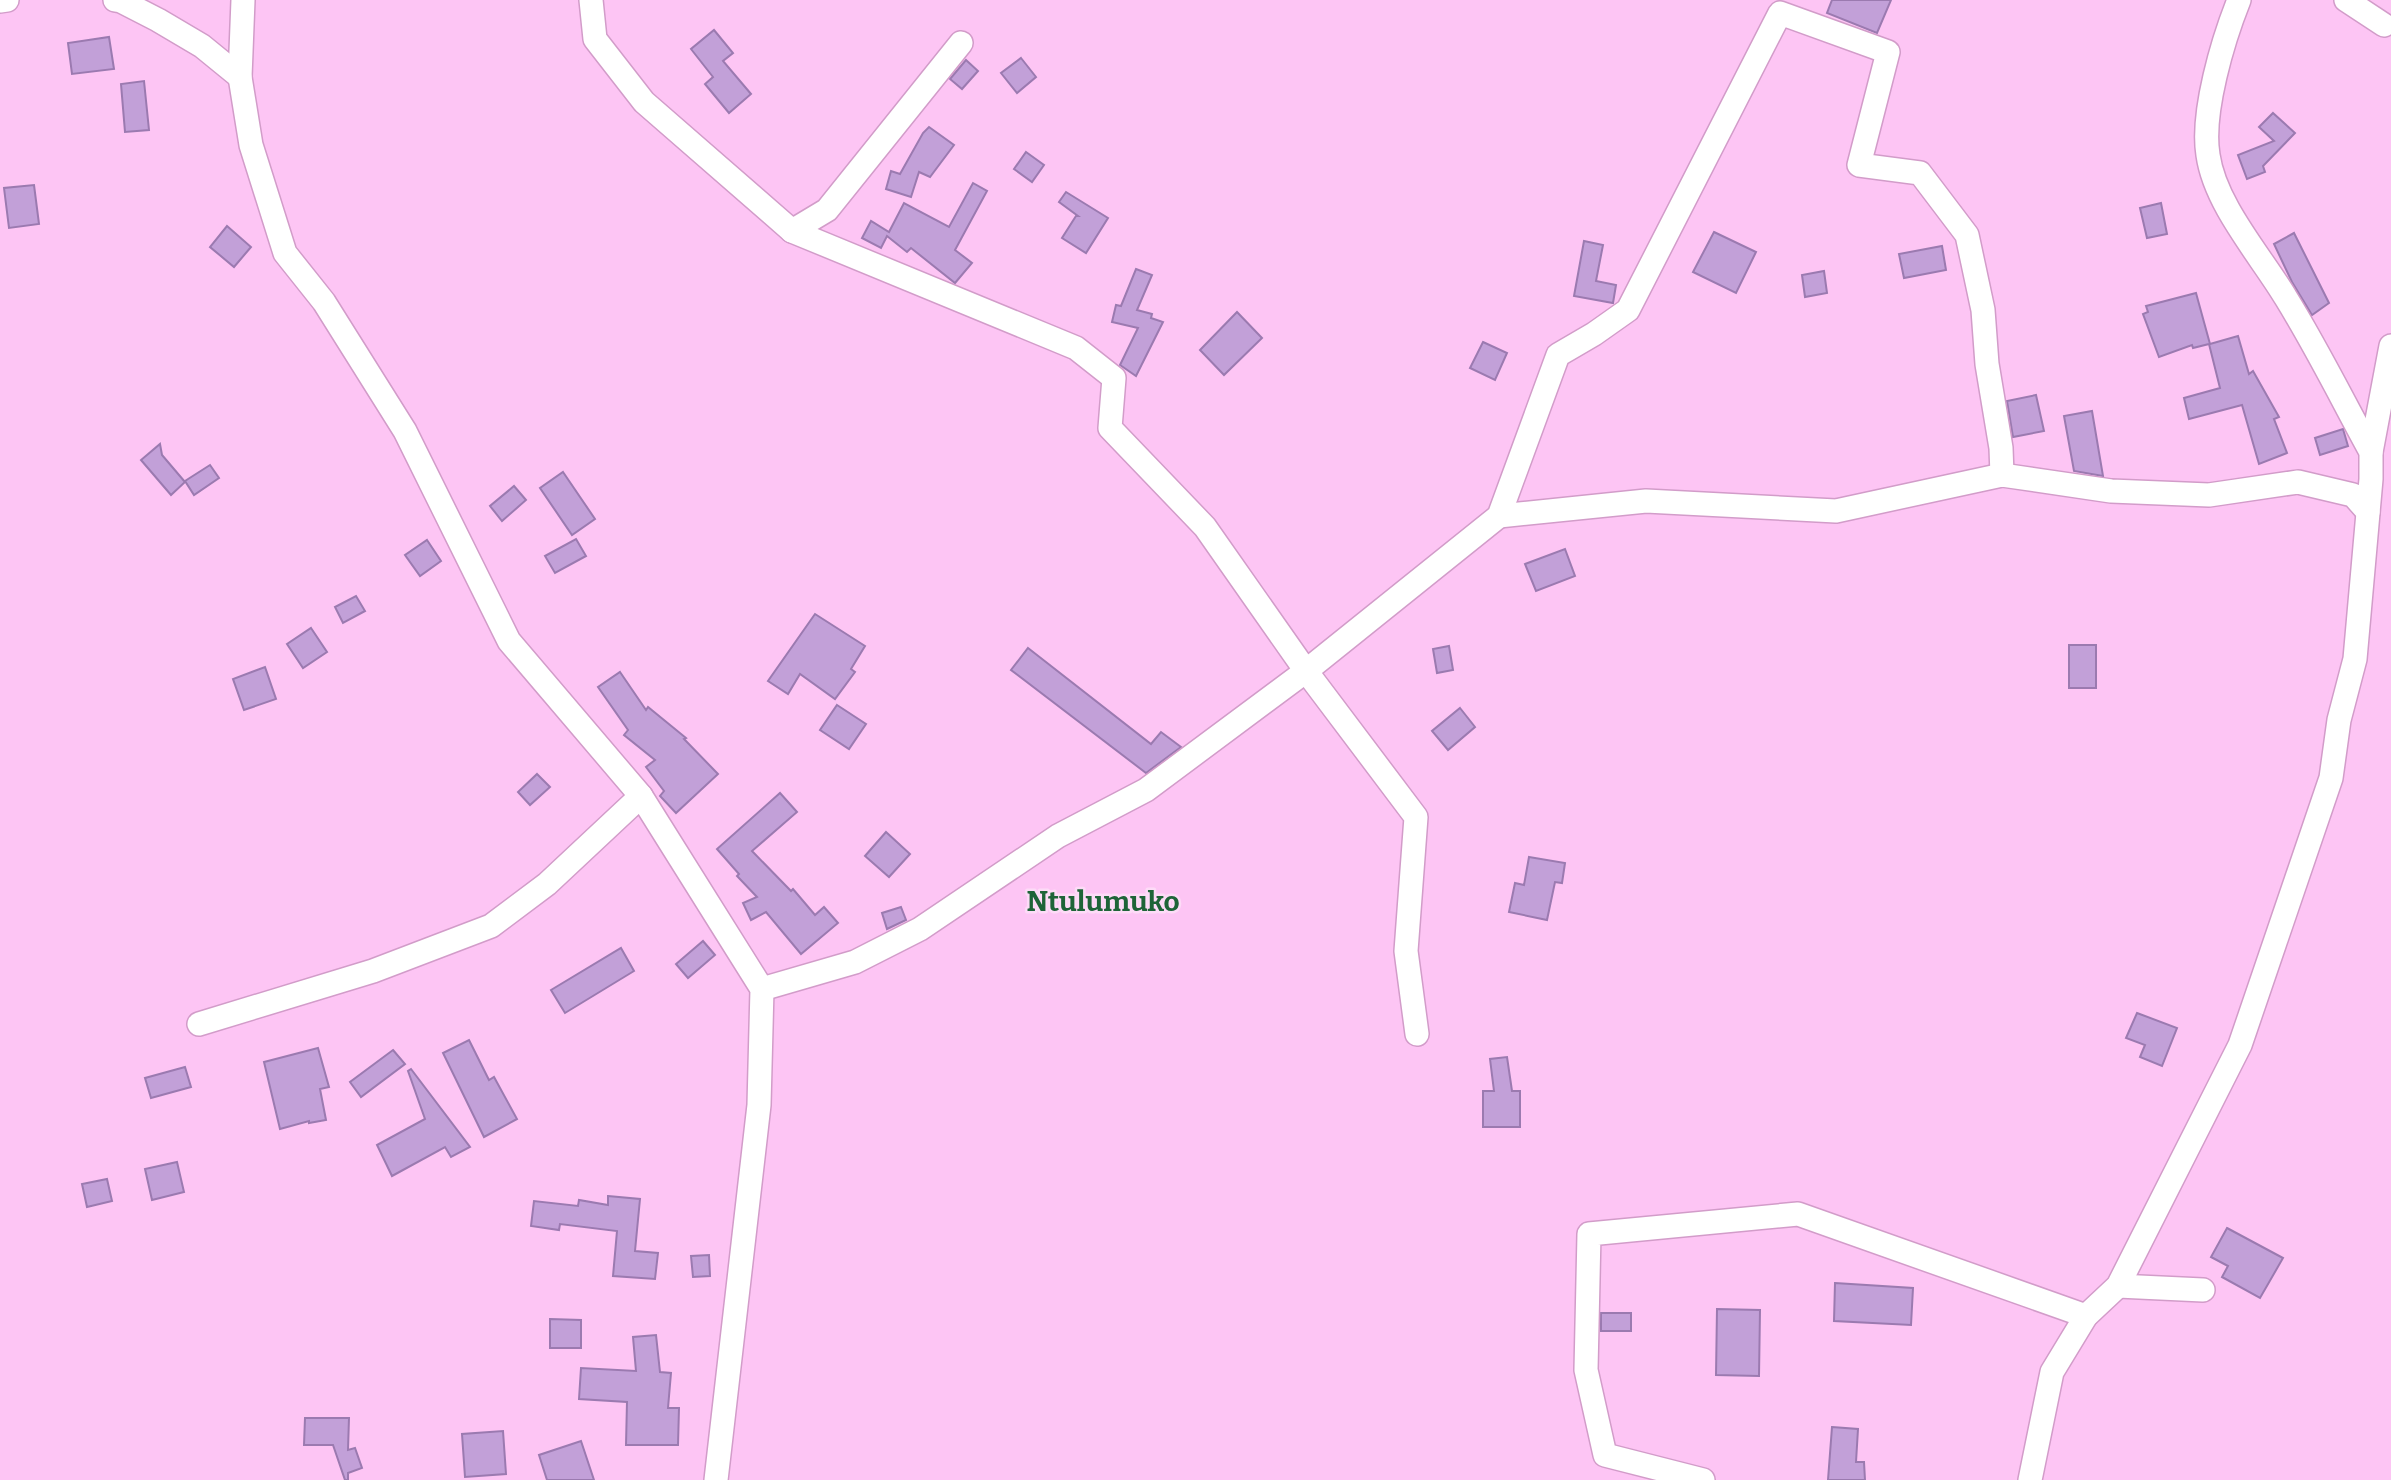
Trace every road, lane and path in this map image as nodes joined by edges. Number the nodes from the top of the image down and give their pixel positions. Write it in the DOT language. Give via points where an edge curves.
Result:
graph roads {
  1 [pos="7,0"];
  2 [pos="115,0"];
  3 [pos="243,0"];
  4 [pos="591,0"];
  5 [pos="2239,0"];
  6 [pos="2346,0"];
  7 [pos="0,1"];
  8 [pos="2384,25"];
  9 [pos="961,43"];
  10 [pos="240,77"];
  11 [pos="792,231"];
  12 [pos="2391,346"];
  13 [pos="2371,452"];
  14 [pos="2002,475"];
  15 [pos="2368,512"];
  16 [pos="1499,516"];
  17 [pos="1306,671"];
  18 [pos="642,796"];
  19 [pos="762,989"];
  20 [pos="199,1024"];
  21 [pos="1417,1034"];
  22 [pos="2118,1286"];
  23 [pos="2203,1290"];
  24 [pos="2086,1316"];
  25 [pos="716,1480"];
  26 [pos="1703,1480"];
  27 [pos="2030,1480"];
  1 -- 7 [label="street"];
  2 -- 10 [label="street" via="202,46"];
  3 -- 10 [label="street"];
  4 -- 11 [label="street" via="595,39 644,102"];
  5 -- 13 [label="street" via="2206,127 2208,157 2222,198 2287,299"];
  6 -- 8 [label="street"];
  9 -- 11 [label="street" via="827,210"];
  10 -- 18 [label="street" via="251,145 285,253 324,302 405,431 509,641"];
  11 -- 17 [label="street" via="1076,348 1114,378 1110,428 1205,527"];
  12 -- 13 [label="street"];
  13 -- 15 [label="street"];
  14 -- 15 [label="street" via="2111,491 2209,495 2298,482 2353,495"];
  14 -- 16 [label="street" via="1836,511 1646,501"];
  14 -- 16 [label="street" via="1983,310 1968,235 1920,173 1859,164 1888,52 1780,13 1628,310 1558,355"];
  15 -- 22 [label="street" via="2355,659 2339,720 2331,778 2240,1045"];
  16 -- 17 [label="street"];
  17 -- 19 [label="street" via="1146,790 1058,836 920,929 855,962"];
  17 -- 21 [label="street" via="1416,817 1406,951"];
  18 -- 19 [label="street"];
  18 -- 20 [label="street" via="547,884 491,926 373,971"];
  19 -- 25 [label="street" via="759,1105"];
  22 -- 23 [label="street"];
  22 -- 24 [label="street"];
  24 -- 26 [label="street" via="1798,1214 1589,1234 1586,1370 1605,1455"];
  24 -- 27 [label="street" via="2052,1372"];
}
